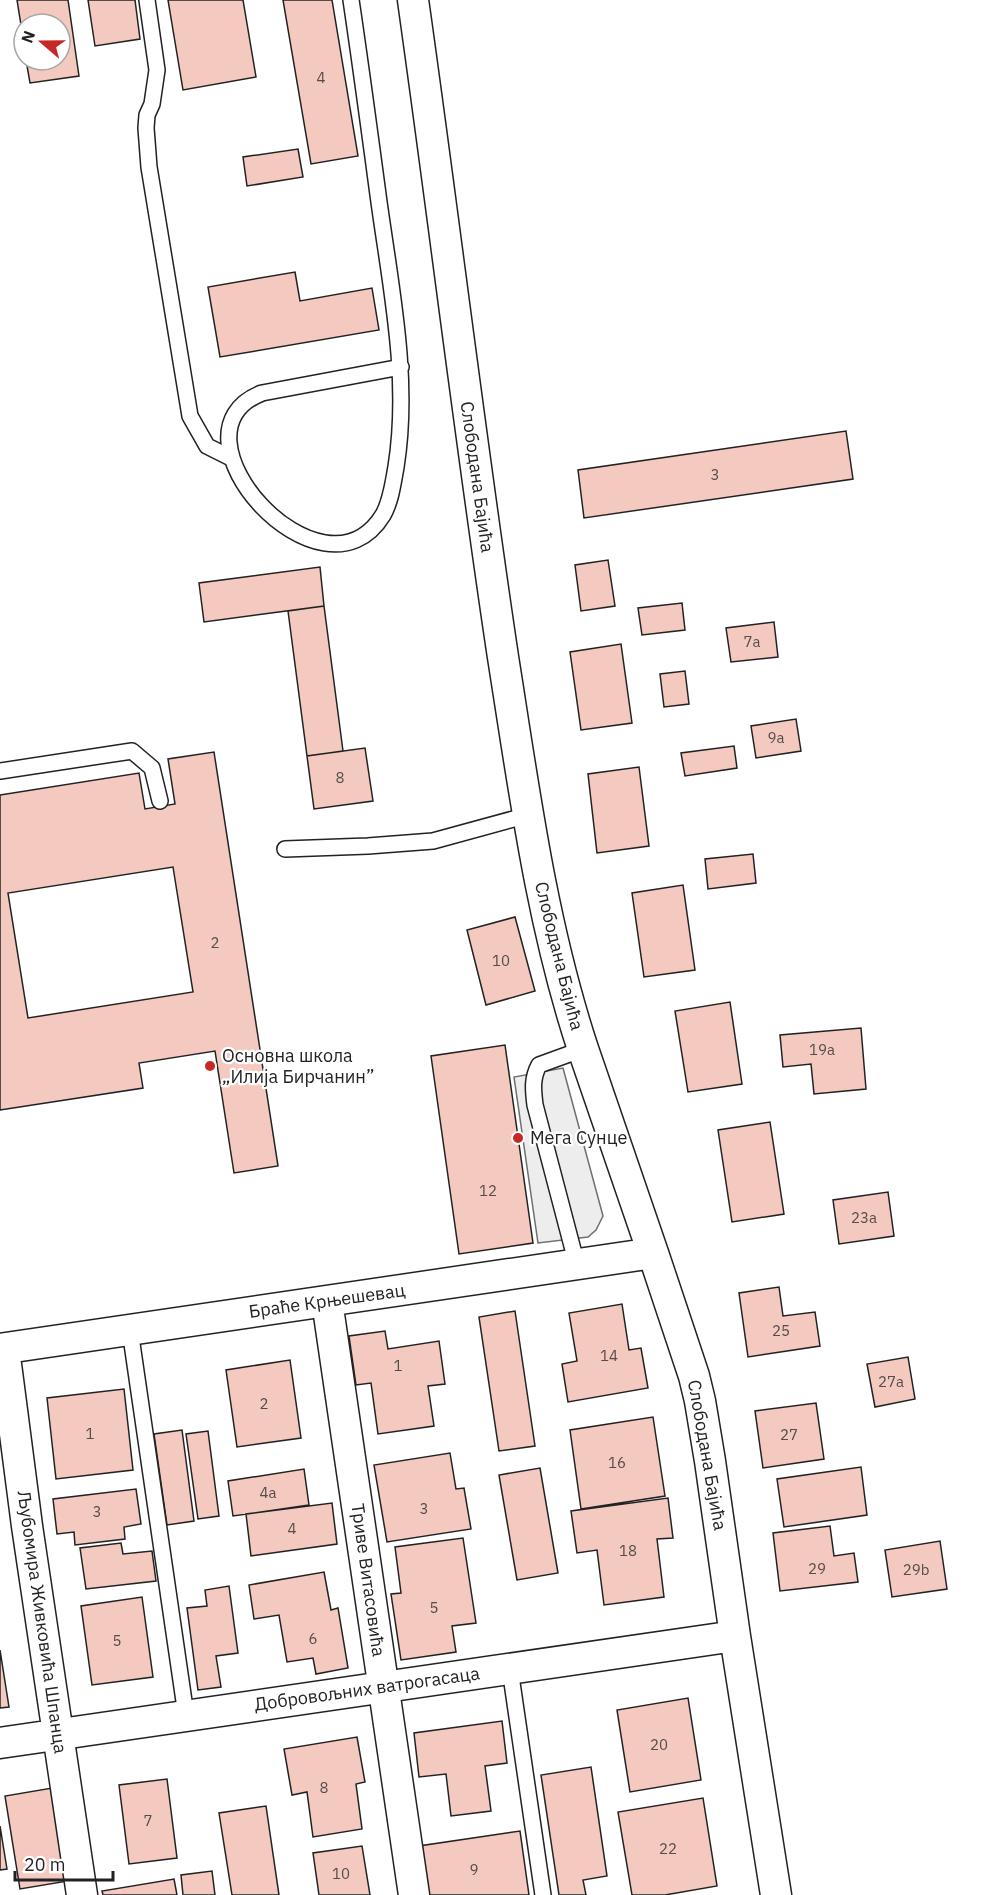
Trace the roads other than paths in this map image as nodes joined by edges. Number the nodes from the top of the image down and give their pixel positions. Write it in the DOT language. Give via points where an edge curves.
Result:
graph roads {
  1 [pos="147,0"];
  2 [pos="351,0"];
  3 [pos="413,0"];
  4 [pos="401,367"];
  5 [pos="231,458"];
  6 [pos="0,771"];
  7 [pos="160,801"];
  8 [pos="528,815"];
  9 [pos="285,849"];
  10 [pos="583,1049"];
  11 [pos="653,1253"];
  12 [pos="578,1266"];
  13 [pos="327,1300"];
  14 [pos="130,1330"];
  15 [pos="2,1349"];
  16 [pos="735,1636"];
  17 [pos="510,1669"];
  18 [pos="384,1688"];
  19 [pos="186,1714"];
  20 [pos="57,1733"];
  21 [pos="0,1743"];
  22 [pos="82,1895"];
  23 [pos="414,1895"];
  24 [pos="543,1895"];
  25 [pos="776,1895"];
  1 -- 5 [label="lane" via="156,70 146,128 149,167 190,416 207,446"];
  2 -- 4 [label="lane"];
  3 -- 8 [label="street, Слободана Бајића" via="487,552"];
  4 -- 5 [label="lane" via="248,398 230,429"];
  4 -- 5 [label="lane" via="399,450 393,485 384,513 366,533 324,544 296,533 256,501"];
  6 -- 7 [label="lane" via="132,751 152,768"];
  8 -- 9 [label="lane" via="433,841"];
  8 -- 10 [label="street, Слободана Бајића" via="550,934"];
  10 -- 11 [label="street, Слободана Бајића"];
  10 -- 12 [label="lane" via="539,1065 533,1088"];
  11 -- 12 [label="street, Браће Крњешевац"];
  11 -- 16 [label="street, Слободана Бајића" via="700,1401"];
  12 -- 13 [label="street, Браће Крњешевац"];
  13 -- 14 [label="street, Браће Крњешевац"];
  13 -- 18 [label="street, Триве Витасовића"];
  14 -- 15 [label="street, Браће Крњешевац"];
  14 -- 19 [label="lane"];
  15 -- 20 [label="street, Љубомира Живковића Шпанца"];
  16 -- 17 [label="street, Добровољних ватрогасаца"];
  16 -- 25 [label="street, Слободана Бајића"];
  17 -- 18 [label="street, Добровољних ватрогасаца"];
  17 -- 24 [label="lane"];
  18 -- 19 [label="street, Добровољних ватрогасаца"];
  18 -- 23 [label="street, Триве Витасовића"];
  19 -- 20 [label="street, Добровољних ватрогасаца"];
  20 -- 21 [label="street, Добровољних ватрогасаца"];
  20 -- 22 [label="street, Љубомира Живковића Шпанца"];
}
